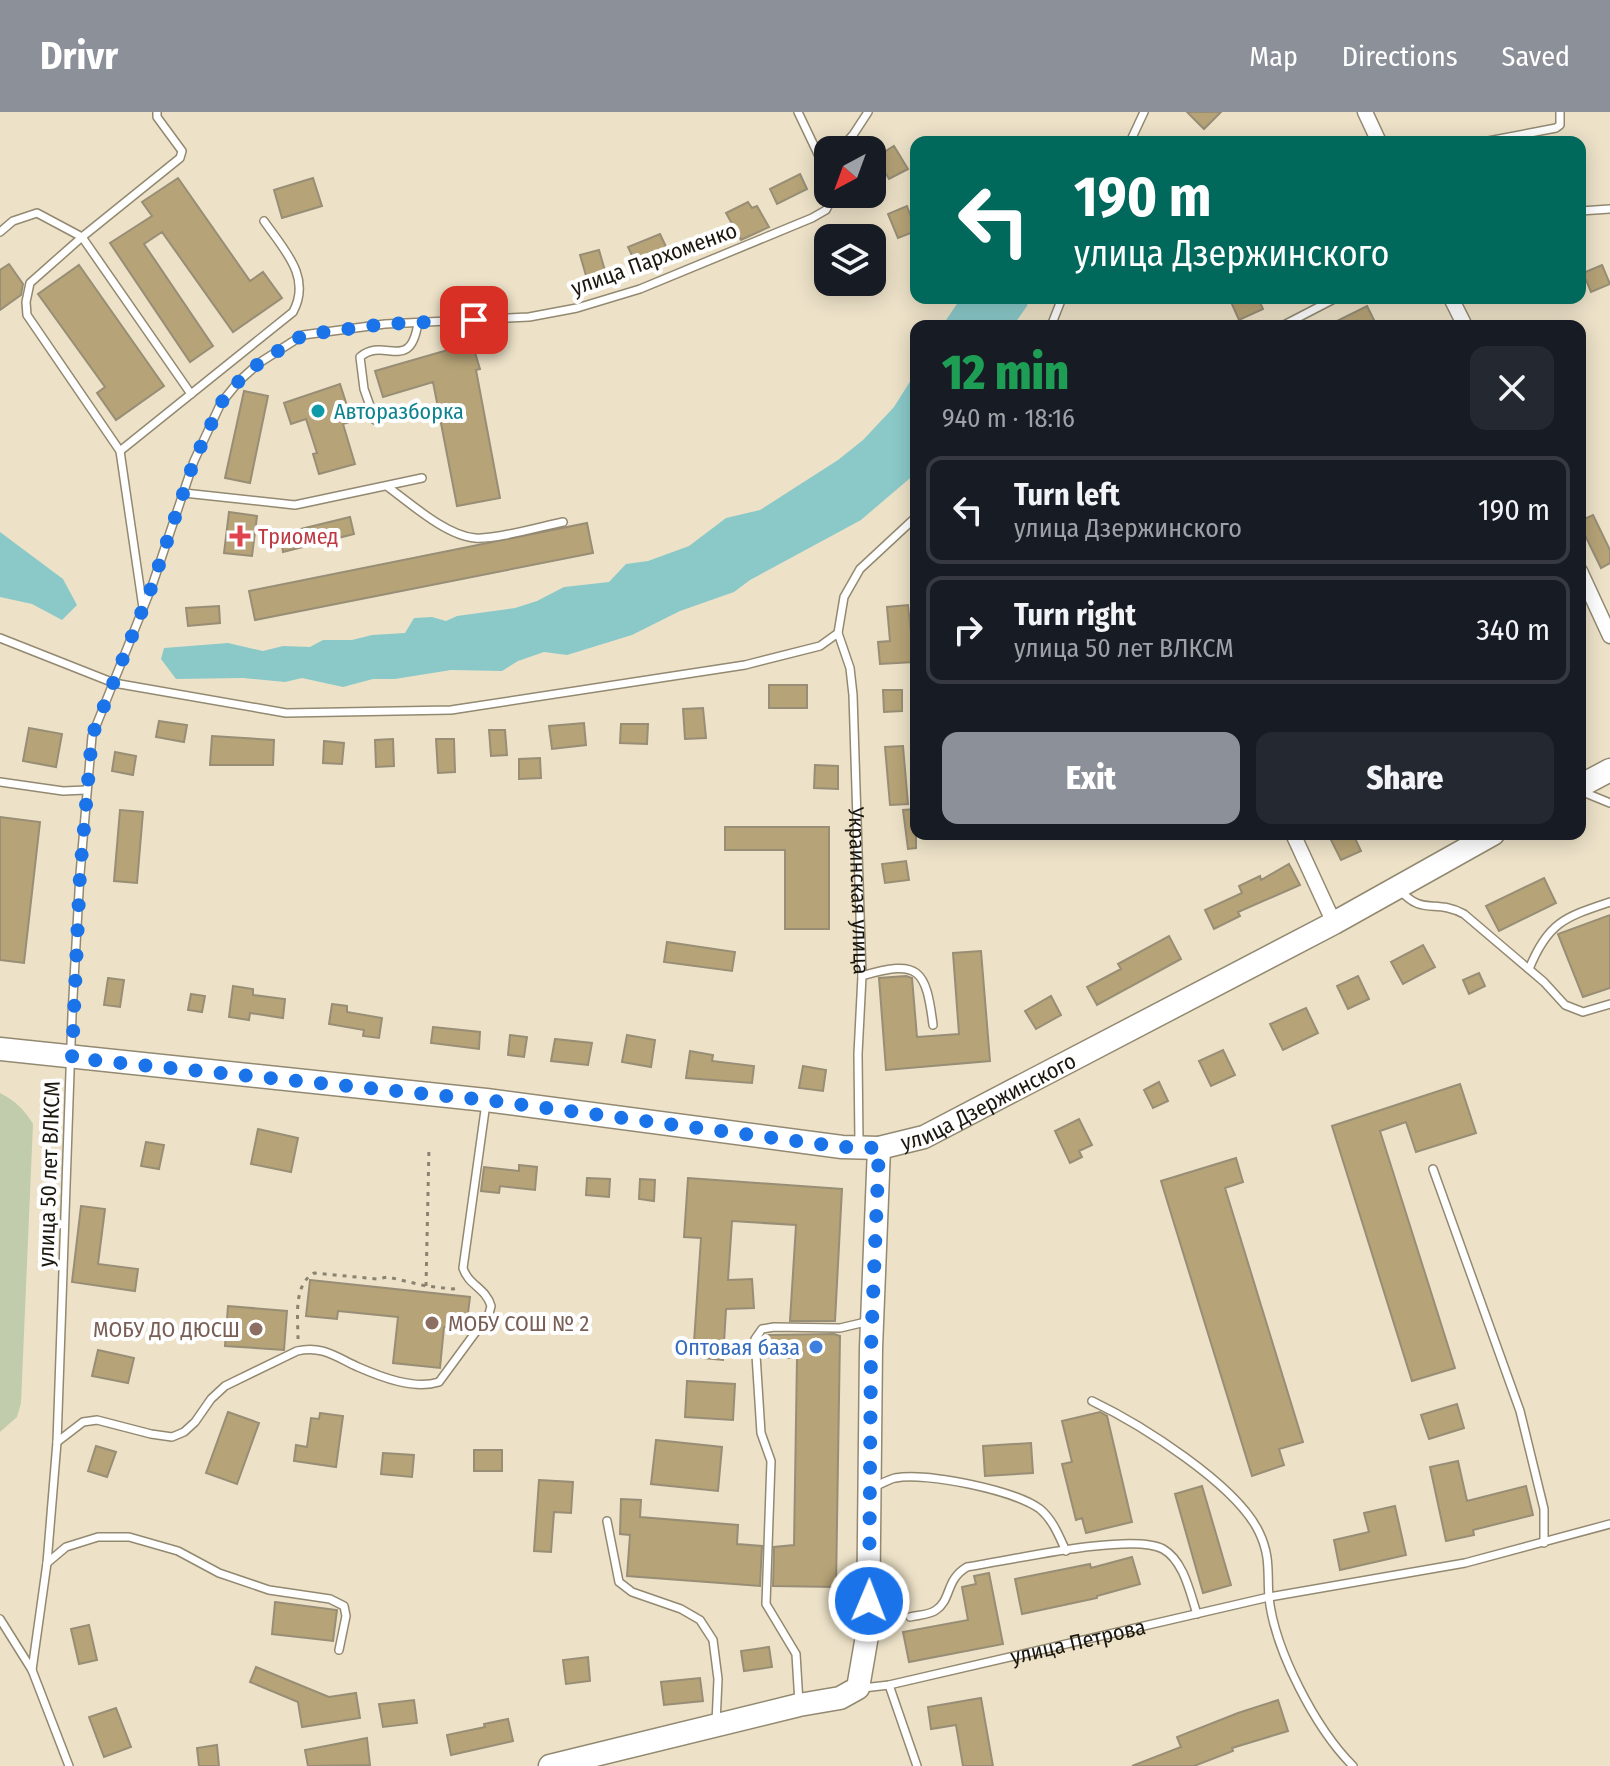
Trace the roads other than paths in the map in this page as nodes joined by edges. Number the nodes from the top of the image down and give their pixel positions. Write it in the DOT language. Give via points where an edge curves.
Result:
graph roads {
  1 [pos="157,112"];
  2 [pos="798,112"];
  3 [pos="868,112"];
  4 [pos="1144,112"];
  5 [pos="1365,112"];
  6 [pos="1560,112"];
  7 [pos="852,136"];
  8 [pos="1133,136"];
  9 [pos="1376,136"];
  10 [pos="1514,136"];
  11 [pos="814,142"];
  12 [pos="827,208"];
  13 [pos="1610,209"];
  14 [pos="1586,211"];
  15 [pos="264,221"];
  16 [pos="0,232"];
  17 [pos="82,237"];
  18 [pos="1324,304"];
  19 [pos="1294,320"];
  20 [pos="418,323"];
  21 [pos="191,394"];
  22 [pos="375,420"];
  23 [pos="120,451"];
  24 [pos="422,478"];
  25 [pos="388,487"];
  26 [pos="184,493"];
  27 [pos="563,522"];
  28 [pos="910,523"];
  29 [pos="1586,584"];
  30 [pos="143,609"];
  31 [pos="838,633"];
  32 [pos="1610,636"];
  33 [pos="0,638"];
  34 [pos="114,683"];
  35 [pos="1610,770"];
  36 [pos="0,782"];
  37 [pos="1586,784"];
  38 [pos="86,790"];
  39 [pos="1586,791"];
  40 [pos="1610,803"];
  41 [pos="1296,840"];
  42 [pos="1482,840"];
  43 [pos="1397,887"];
  44 [pos="1610,902"];
  45 [pos="1334,923"];
  46 [pos="1529,969"];
  47 [pos="862,976"];
  48 [pos="1610,1004"];
  49 [pos="933,1025"];
  50 [pos="0,1049"];
  51 [pos="72,1058"];
  52 [pos="486,1100"];
  53 [pos="869,1149"];
  54 [pos="1433,1169"];
  55 [pos="873,1320"];
  56 [pos="1092,1401"];
  57 [pos="57,1442"];
  58 [pos="870,1488"];
  59 [pos="607,1521"];
  60 [pos="1610,1524"];
  61 [pos="1544,1543"];
  62 [pos="1066,1551"];
  63 [pos="47,1563"];
  64 [pos="1269,1597"];
  65 [pos="1197,1614"];
  66 [pos="910,1617"];
  67 [pos="2,1624"];
  68 [pos="339,1650"];
  69 [pos="32,1670"];
  70 [pos="889,1685"];
  71 [pos="858,1688"];
  72 [pos="799,1705"];
  73 [pos="716,1725"];
  74 [pos="69,1766"];
  75 [pos="550,1766"];
  76 [pos="917,1766"];
  77 [pos="1353,1766"];
  1 -- 17 [label="lane" via="182,151 180,158"];
  2 -- 11 [label="lane"];
  3 -- 7 [label="lane"];
  4 -- 8 [label="lane"];
  5 -- 9 [label="street"];
  6 -- 10 [label="lane" via="1556,128"];
  12 -- 20 [label="lane, улица Пархоменко" via="640,289 577,308 529,317"];
  13 -- 14 [label="lane"];
  15 -- 21 [label="lane" via="299,273 298,302 293,312"];
  16 -- 17 [label="lane" via="37,213"];
  17 -- 21 [label="lane"];
  17 -- 23 [label="lane" via="30,283 27,315"];
  18 -- 19 [label="lane"];
  20 -- 22 [label="lane" via="408,349 373,350 360,357"];
  20 -- 26 [label="lane, улица Пархоменко" via="303,335 283,346 239,381 221,403"];
  21 -- 23 [label="lane"];
  23 -- 30 [label="lane"];
  24 -- 25 [label="lane"];
  25 -- 26 [label="lane" via="295,505"];
  25 -- 27 [label="lane" via="459,534 477,538"];
  26 -- 30 [label="lane, улица Пархоменко"];
  28 -- 31 [label="lane" via="860,569 844,597"];
  29 -- 32 [label="street"];
  30 -- 34 [label="lane, улица Пархоменко"];
  31 -- 34 [label="lane" via="820,646 745,665 451,710 286,713"];
  31 -- 47 [label="lane, Украинская улица" via="853,695"];
  33 -- 34 [label="lane"];
  34 -- 38 [label="lane, улица 50 лет ВЛКСМ" via="92,736"];
  35 -- 37 [label="main road"];
  36 -- 38 [label="lane"];
  38 -- 51 [label="lane, улица 50 лет ВЛКСМ"];
  39 -- 40 [label="lane"];
  41 -- 45 [label="street"];
  42 -- 43 [label="main road, улица Дзержинского"];
  43 -- 45 [label="main road, улица Дзержинского"];
  43 -- 46 [label="lane" via="1420,906 1449,906 1464,914"];
  44 -- 46 [label="lane" via="1555,925"];
  45 -- 53 [label="main road, улица Дзержинского" via="924,1137"];
  46 -- 48 [label="lane" via="1565,1005 1583,1012"];
  47 -- 49 [label="lane" via="888,968 921,975"];
  47 -- 53 [label="lane, Украинская улица" via="858,1054"];
  50 -- 51 [label="main road, улица Дзержинского"];
  51 -- 52 [label="main road, улица Дзержинского"];
  51 -- 57 [label="lane, улица 50 лет ВЛКСМ"];
  52 -- 53 [label="main road, улица Дзержинского"];
  52 -- 57 [label="lane" via="463,1268 489,1299 489,1314 439,1382 414,1385 319,1348 297,1351 225,1386 195,1422 172,1437 97,1420 83,1422"];
  53 -- 55 [label="main road, Украинская улица"];
  54 -- 61 [label="lane" via="1520,1411 1544,1509"];
  55 -- 58 [label="main road, Украинская улица"];
  55 -- 72 [label="lane" via="840,1328 774,1327 762,1329 755,1339 761,1433 771,1461 766,1604 796,1654"];
  56 -- 64 [label="lane" via="1132,1420 1239,1503 1258,1529 1269,1558"];
  57 -- 63 [label="lane, улица 50 лет ВЛКСМ"];
  58 -- 62 [label="lane" via="895,1478 920,1478 1013,1496 1042,1511"];
  58 -- 71 [label="main road, Украинская улица" via="868,1630"];
  59 -- 73 [label="lane" via="619,1582 700,1620 713,1640"];
  60 -- 61 [label="lane, улица Петрова"];
  61 -- 64 [label="lane, улица Петрова" via="1465,1563"];
  62 -- 65 [label="lane" via="1123,1542 1166,1550 1184,1574"];
  62 -- 66 [label="lane" via="967,1567 956,1573 942,1605"];
  63 -- 68 [label="lane" via="66,1547 98,1537 129,1537 178,1551 219,1573 269,1590 344,1606"];
  63 -- 69 [label="lane, улица 50 лет ВЛКСМ"];
  64 -- 65 [label="lane, улица Петрова"];
  64 -- 77 [label="lane" via="1304,1700"];
  65 -- 70 [label="lane, улица Петрова"];
  67 -- 69 [label="lane, улица 50 лет ВЛКСМ"];
  69 -- 74 [label="lane, улица 50 лет ВЛКСМ"];
  70 -- 71 [label="lane, улица Петрова"];
  70 -- 76 [label="lane"];
  71 -- 72 [label="main road, улица Петрова" via="840,1698"];
  72 -- 73 [label="main road, улица Петрова"];
  73 -- 75 [label="main road, улица Петрова"];
}
